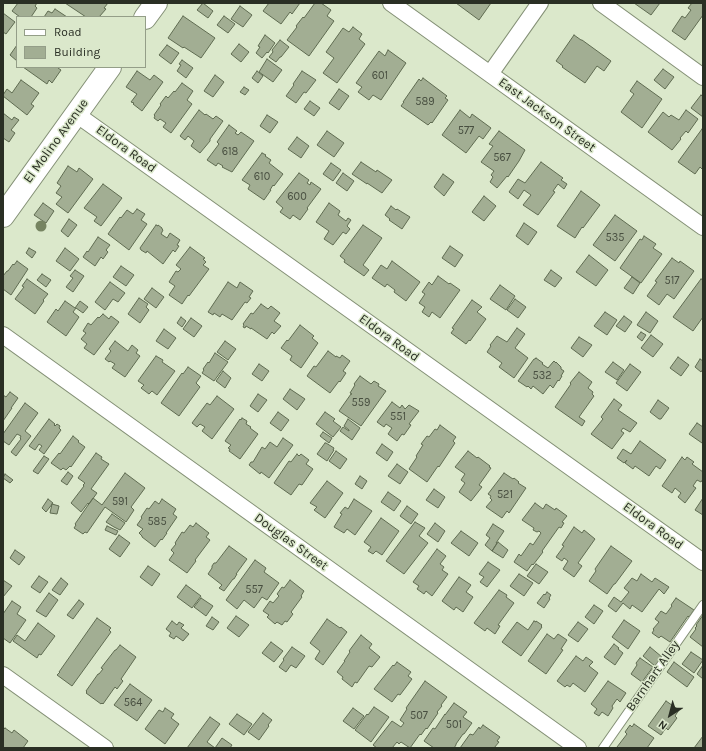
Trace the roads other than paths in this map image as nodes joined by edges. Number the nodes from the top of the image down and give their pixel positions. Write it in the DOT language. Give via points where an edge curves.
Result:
graph roads {
  1 [pos="156,3"];
  2 [pos="391,3"];
  3 [pos="540,3"];
  4 [pos="601,3"];
  5 [pos="146,17"];
  6 [pos="109,68"];
  7 [pos="490,74"];
  8 [pos="703,77"];
  9 [pos="76,114"];
  10 [pos="3,216"];
  11 [pos="703,226"];
  12 [pos="3,335"];
  13 [pos="703,562"];
  14 [pos="703,605"];
  15 [pos="3,675"];
  16 [pos="105,748"];
  17 [pos="577,748"];
  18 [pos="603,748"];
  1 -- 5 [label="street"];
  2 -- 7 [label="street, East Jackson Street"];
  3 -- 7 [label="street"];
  4 -- 8 [label="street"];
  6 -- 9 [label="street, El Molino Avenue"];
  7 -- 11 [label="street, East Jackson Street"];
  9 -- 10 [label="street, El Molino Avenue"];
  9 -- 13 [label="street, Eldora Road"];
  12 -- 17 [label="street, Douglas Street"];
  14 -- 18 [label="lane, Barnhart Alley"];
  15 -- 16 [label="street"];
}
